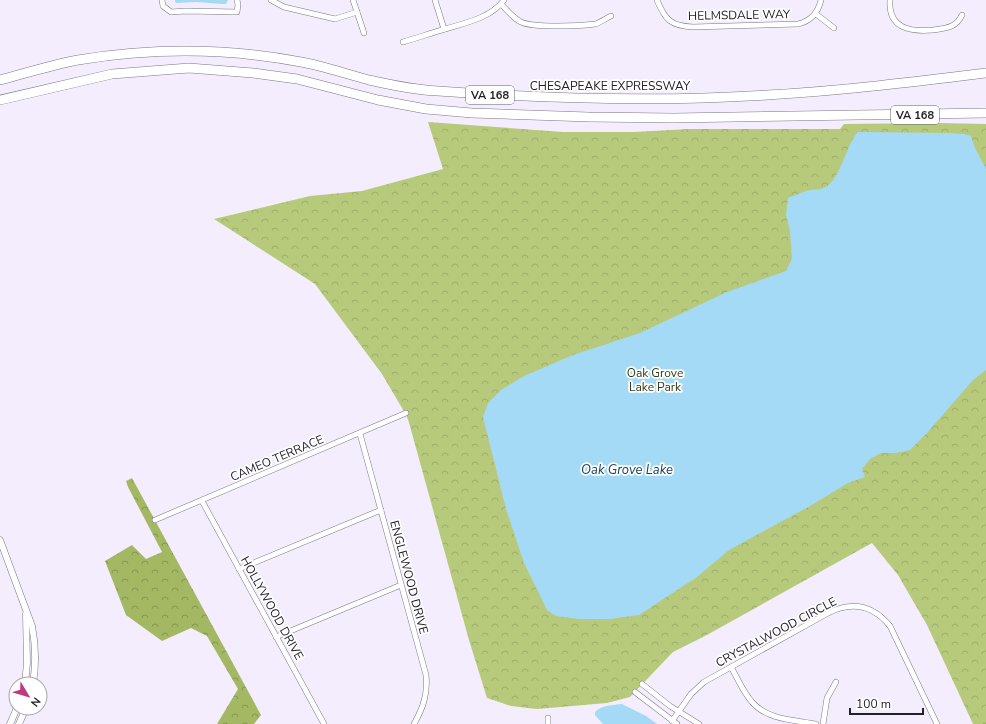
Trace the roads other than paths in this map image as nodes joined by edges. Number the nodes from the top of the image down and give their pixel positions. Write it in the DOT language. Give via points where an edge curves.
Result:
graph roads {
  1 [pos="162,0"];
  2 [pos="237,0"];
  3 [pos="271,0"];
  4 [pos="354,0"];
  5 [pos="435,0"];
  6 [pos="657,0"];
  7 [pos="821,0"];
  8 [pos="890,0"];
  9 [pos="502,2"];
  10 [pos="357,12"];
  11 [pos="816,14"];
  12 [pos="962,15"];
  13 [pos="611,16"];
  14 [pos="834,28"];
  15 [pos="444,29"];
  16 [pos="364,33"];
  17 [pos="403,42"];
  18 [pos="986,73"];
  19 [pos="0,80"];
  20 [pos="0,100"];
  21 [pos="986,114"];
  22 [pos="406,413"];
  23 [pos="360,434"];
  24 [pos="202,501"];
  25 [pos="381,510"];
  26 [pos="155,520"];
  27 [pos="0,540"];
  28 [pos="239,568"];
  29 [pos="401,585"];
  30 [pos="25,611"];
  31 [pos="276,637"];
  32 [pos="731,667"];
  33 [pos="26,676"];
  34 [pos="34,676"];
  35 [pos="836,682"];
  36 [pos="642,684"];
  37 [pos="635,692"];
  38 [pos="678,712"];
  39 [pos="675,722"];
  40 [pos="324,724"];
  41 [pos="414,724"];
  42 [pos="699,724"];
  43 [pos="816,724"];
  44 [pos="823,724"];
  45 [pos="937,724"];
  1 -- 2 [label="street" via="163,6 171,12 237,12"];
  3 -- 10 [label="street" via="284,7 335,19"];
  4 -- 10 [label="street"];
  5 -- 15 [label="street"];
  6 -- 11 [label="street, HELMSDALE WAY" via="668,20 684,26 798,24 808,21"];
  7 -- 11 [label="street"];
  8 -- 12 [label="street" via="893,17 910,30 947,28 955,25"];
  9 -- 13 [label="street" via="510,14 532,26 597,24"];
  9 -- 15 [label="street" via="481,17"];
  10 -- 16 [label="street"];
  11 -- 14 [label="street"];
  15 -- 17 [label="street"];
  18 -- 19 [label="highway, CHESAPEAKE EXPRESSWAY / VA 168" via="768,95 664,99 520,97 426,91 369,80 304,62 254,54 200,51 147,52 76,61"];
  20 -- 21 [label="highway, VA 168" via="112,74 189,68 297,79 378,100 426,109 472,113 674,118"];
  22 -- 23 [label="street, CAMEO TERRACE"];
  23 -- 24 [label="street, CAMEO TERRACE"];
  23 -- 25 [label="street, ENGLEWOOD DRIVE"];
  24 -- 26 [label="street, CAMEO TERRACE"];
  24 -- 28 [label="street, HOLLYWOOD DRIVE"];
  25 -- 28 [label="street"];
  25 -- 29 [label="street, ENGLEWOOD DRIVE"];
  27 -- 30 [label="street"];
  28 -- 31 [label="street, HOLLYWOOD DRIVE"];
  29 -- 31 [label="street"];
  29 -- 41 [label="street, ENGLEWOOD DRIVE" via="426,675 427,686 423,705"];
  30 -- 33 [label="street" via="28,663"];
  30 -- 34 [label="street" via="34,638"];
  31 -- 40 [label="street, HOLLYWOOD DRIVE"];
  32 -- 38 [label="street, CRYSTALWOOD CIRCLE" via="697,686"];
  32 -- 43 [label="street" via="749,698 761,711"];
  32 -- 45 [label="street, CRYSTALWOOD CIRCLE" via="834,610 842,607 862,607 877,614 890,626"];
  35 -- 44 [label="street" via="827,698"];
  36 -- 38 [label="street"];
  37 -- 39 [label="street"];
  38 -- 39 [label="street, CRYSTALWOOD CIRCLE"];
  38 -- 42 [label="street"];
}
